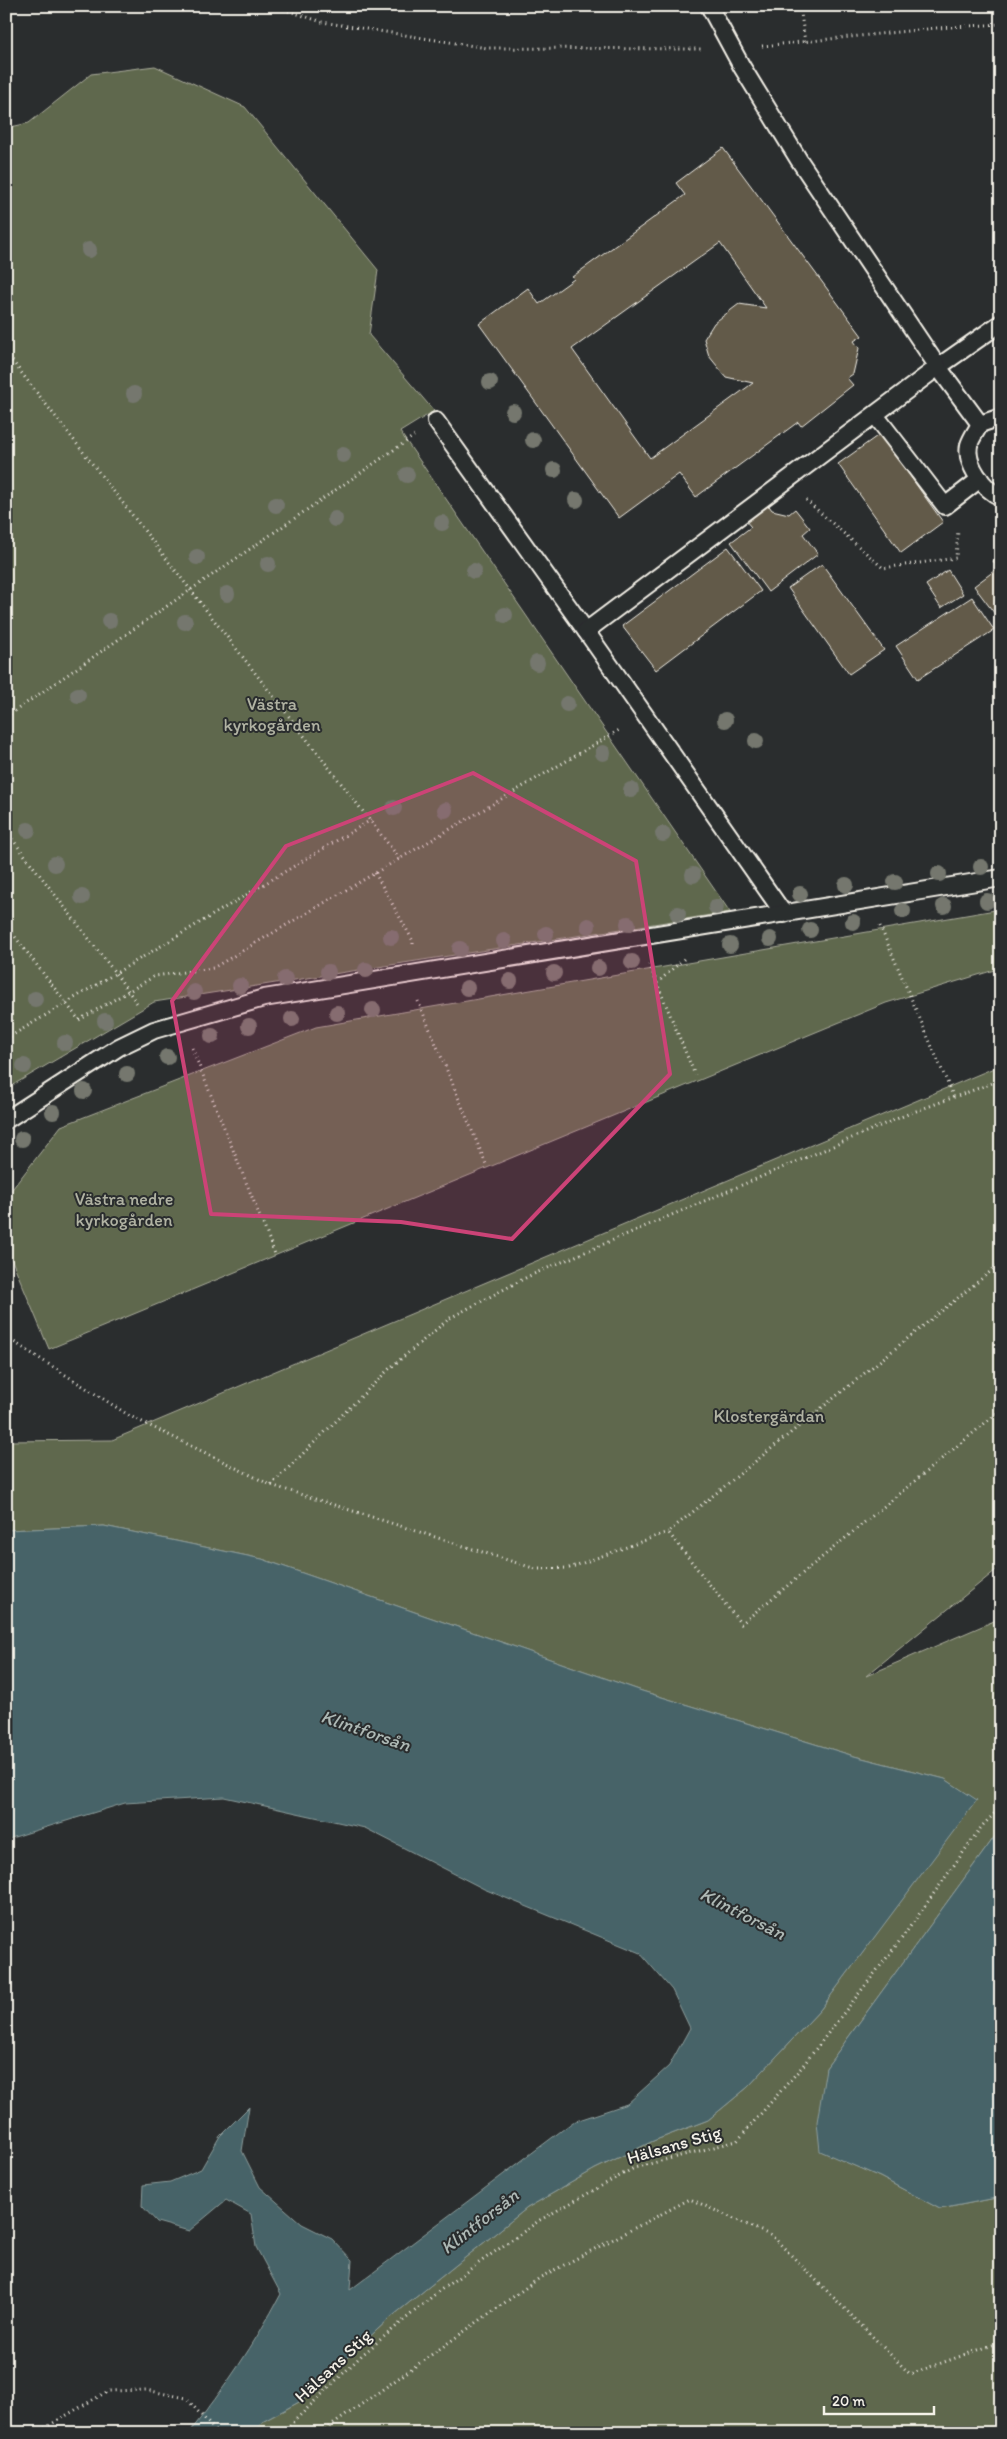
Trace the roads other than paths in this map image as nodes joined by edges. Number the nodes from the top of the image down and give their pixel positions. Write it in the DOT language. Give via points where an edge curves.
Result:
graph roads {
  1 [pos="709,6"];
  2 [pos="1001,323"];
  3 [pos="938,367"];
  4 [pos="875,414"];
  5 [pos="1001,417"];
  6 [pos="436,422"];
  7 [pos="980,424"];
  8 [pos="980,479"];
  9 [pos="1001,497"];
  10 [pos="586,630"];
  11 [pos="1001,878"];
  12 [pos="784,914"];
  13 [pos="6,1120"];
  1 -- 3 [label="lane" via="799,160"];
  2 -- 3 [label="lane"];
  3 -- 4 [label="lane"];
  3 -- 7 [label="lane"];
  4 -- 8 [label="lane" via="945,506"];
  4 -- 10 [label="lane"];
  5 -- 7 [label="lane"];
  6 -- 10 [label="lane"];
  7 -- 8 [label="lane" via="969,445 971,462"];
  8 -- 9 [label="lane"];
  10 -- 12 [label="lane"];
  11 -- 12 [label="lane"];
  12 -- 13 [label="lane" via="264,998 154,1030 119,1047"];
}
